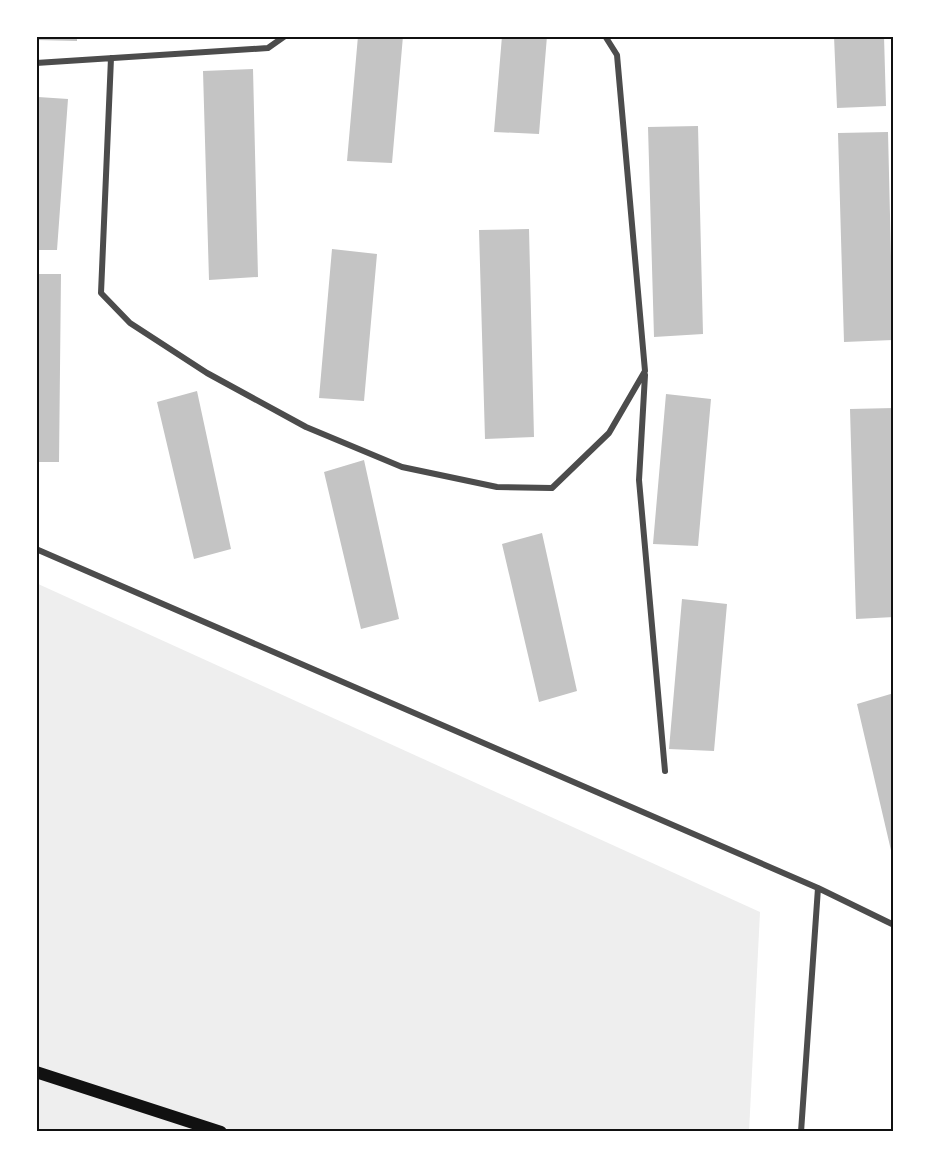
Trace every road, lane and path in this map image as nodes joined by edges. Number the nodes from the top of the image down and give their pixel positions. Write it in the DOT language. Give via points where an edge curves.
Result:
graph roads {
  1 [pos="285,36"];
  2 [pos="605,36"];
  3 [pos="111,58"];
  4 [pos="36,63"];
  5 [pos="645,371"];
  6 [pos="36,549"];
  7 [pos="665,771"];
  8 [pos="818,888"];
  9 [pos="894,925"];
  10 [pos="36,1072"];
  11 [pos="222,1132"];
  12 [pos="801,1132"];
  1 -- 3 [label="street" via="268,48"];
  2 -- 5 [label="street" via="617,55"];
  3 -- 4 [label="street"];
  3 -- 5 [label="street" via="102,293 130,323 207,373 306,427 402,467 497,487 552,488 609,433"];
  5 -- 7 [label="street" via="639,480"];
  6 -- 8 [label="street"];
  8 -- 9 [label="street"];
  8 -- 12 [label="street"];
  10 -- 11 [label="main road"];
}
